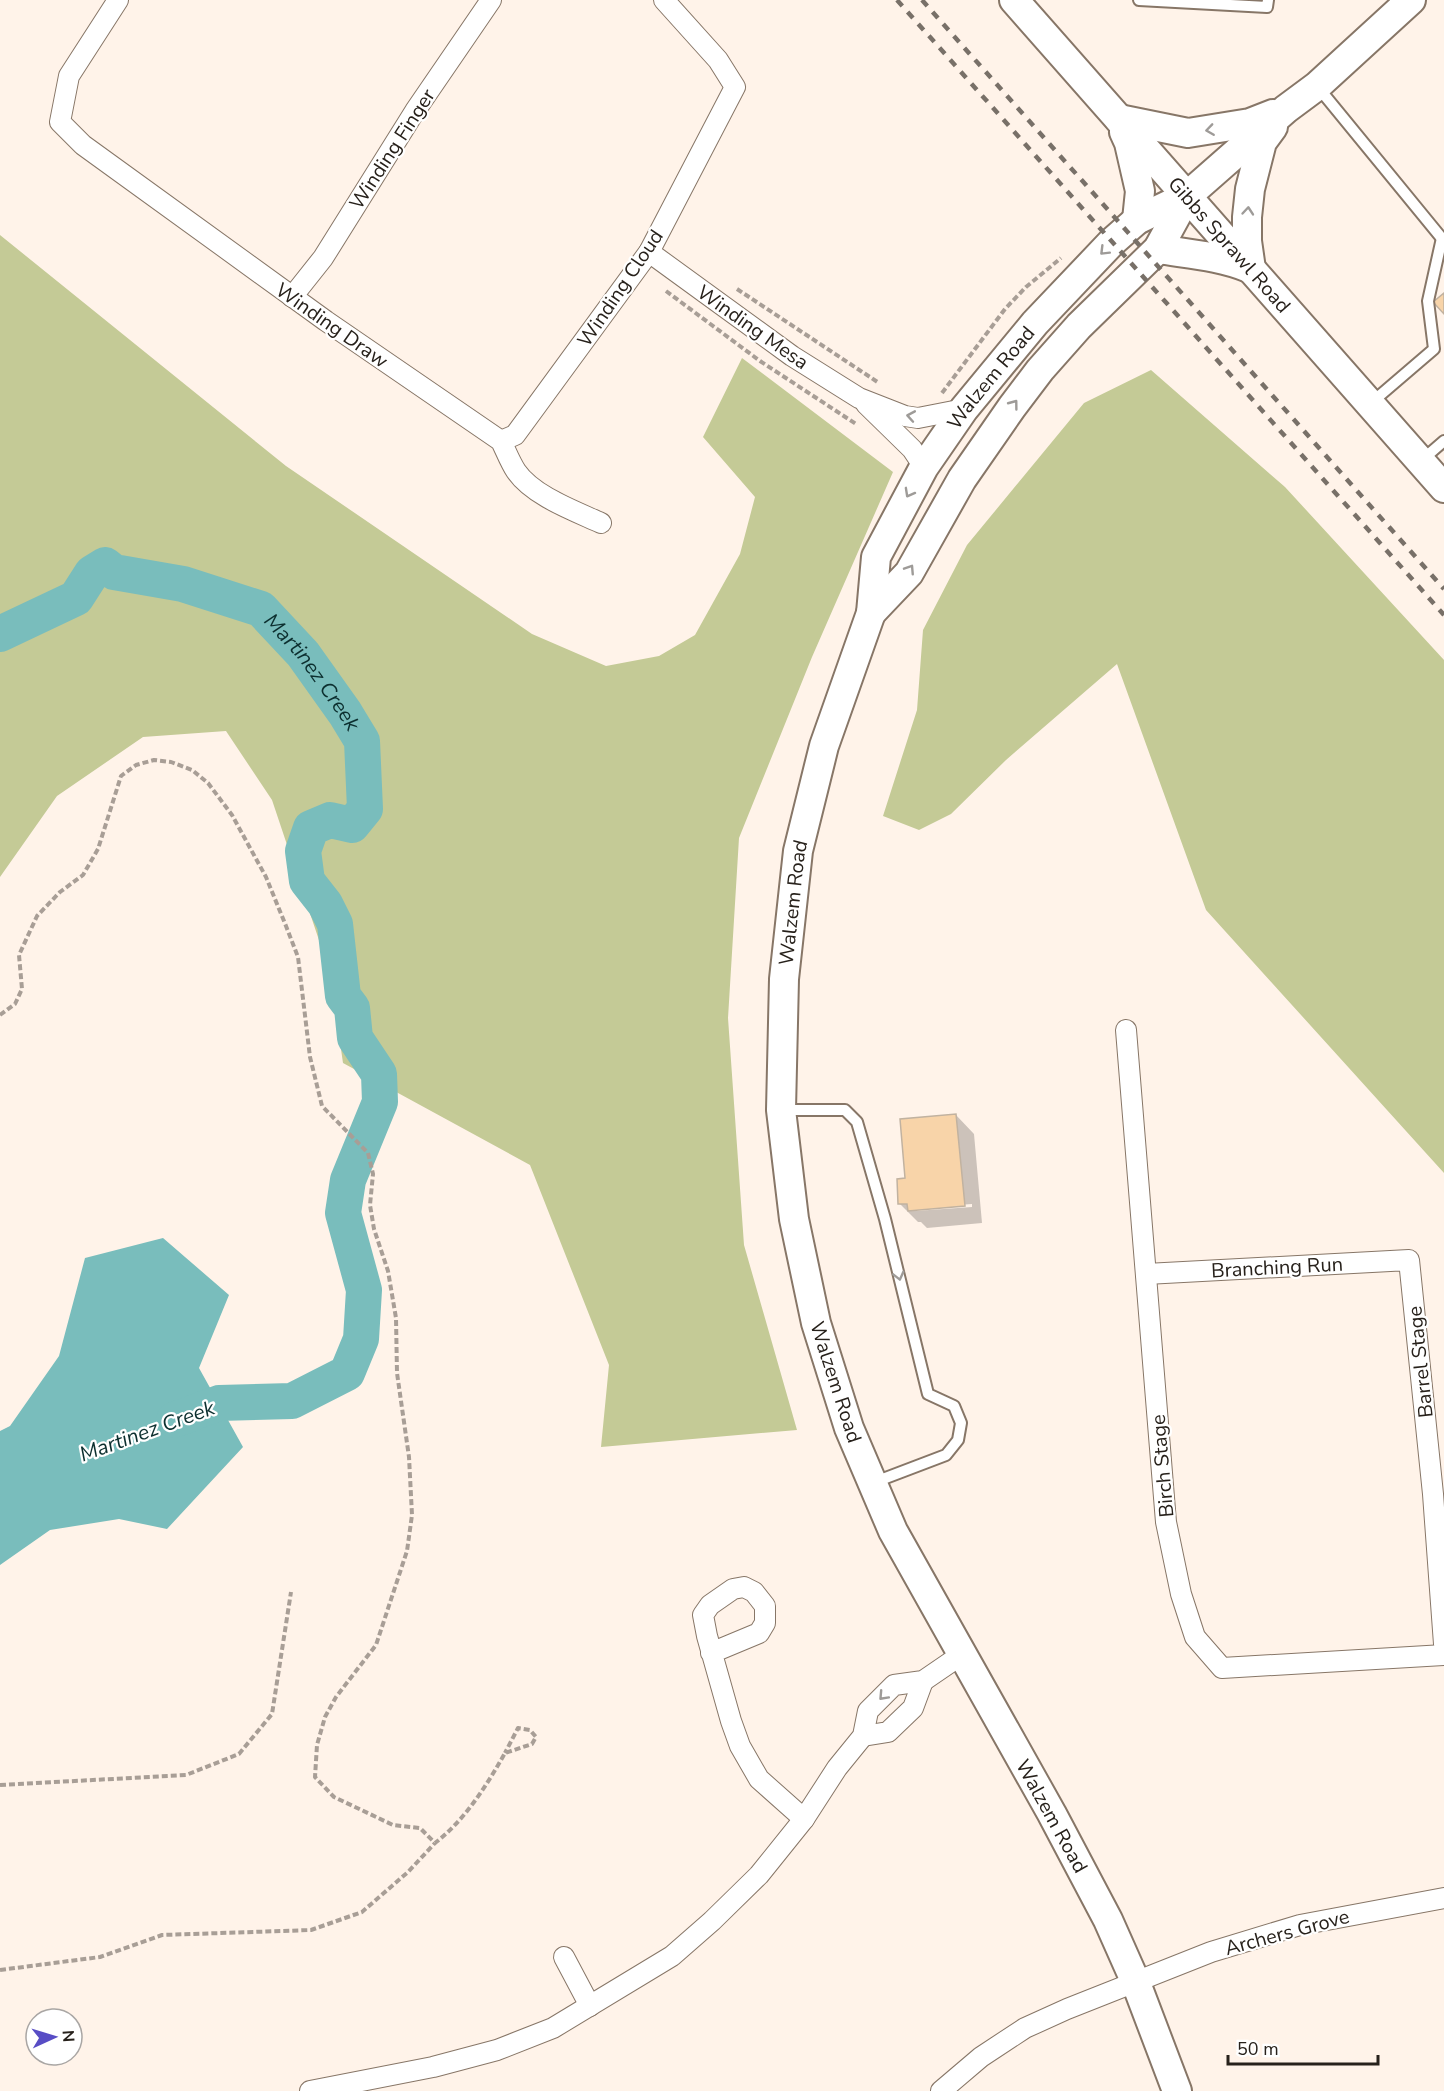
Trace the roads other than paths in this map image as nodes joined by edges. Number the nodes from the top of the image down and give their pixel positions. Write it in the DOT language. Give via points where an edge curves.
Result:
graph roads {
  1 [pos="118,0"];
  2 [pos="491,0"];
  3 [pos="664,0"];
  4 [pos="1014,0"];
  5 [pos="1139,0"];
  6 [pos="1268,0"];
  7 [pos="1411,0"];
  8 [pos="1166,1"];
  9 [pos="1199,2"];
  10 [pos="1221,3"];
  11 [pos="1317,86"];
  12 [pos="1286,109"];
  13 [pos="1119,119"];
  14 [pos="1187,196"];
  15 [pos="1137,220"];
  16 [pos="1443,240"];
  17 [pos="1158,249"];
  18 [pos="649,252"];
  19 [pos="1251,269"];
  20 [pos="292,297"];
  21 [pos="859,398"];
  22 [pos="953,402"];
  23 [pos="1371,403"];
  24 [pos="501,441"];
  25 [pos="1444,441"];
  26 [pos="1420,461"];
  27 [pos="924,466"];
  28 [pos="1444,488"];
  29 [pos="601,523"];
  30 [pos="871,613"];
  31 [pos="1126,1030"];
  32 [pos="781,1110"];
  33 [pos="1409,1260"];
  34 [pos="1146,1274"];
  35 [pos="873,1483"];
  36 [pos="1439,1494"];
  37 [pos="1444,1644"];
  38 [pos="711,1653"];
  39 [pos="962,1655"];
  40 [pos="1444,1655"];
  41 [pos="923,1681"];
  42 [pos="863,1736"];
  43 [pos="804,1819"];
  44 [pos="1444,1898"];
  45 [pos="564,1956"];
  46 [pos="1136,1983"];
  47 [pos="590,2006"];
  48 [pos="310,2091"];
  49 [pos="941,2091"];
  50 [pos="1177,2091"];
  1 -- 20 [label="street, Winding Draw" via="69,76 60,122 83,145"];
  2 -- 20 [label="street, Winding Finger" via="415,111 323,258"];
  3 -- 18 [label="street, Winding Cloud" via="718,60 735,87"];
  4 -- 13 [label="main road, Gibbs Sprawl Road"];
  5 -- 8 [label="lane"];
  6 -- 10 [label="lane" via="1267,8"];
  7 -- 11 [label="main road, Walzem Road"];
  8 -- 9 [label="lane"];
  9 -- 10 [label="lane"];
  11 -- 12 [label="main road, Walzem Road"];
  11 -- 16 [label="lane"];
  12 -- 13 [label="main road, one-way" via="1250,123 1188,133"];
  12 -- 14 [label="main road, Walzem Road"];
  19 -- 12 [label="main road, one-way" via="1247,225 1250,189 1262,142"];
  13 -- 14 [label="main road, Gibbs Sprawl Road"];
  13 -- 15 [label="main road" via="1130,143 1140,191"];
  14 -- 15 [label="main road, Walzem Road"];
  14 -- 17 [label="main road, Walzem Road"];
  14 -- 19 [label="main road, Gibbs Sprawl Road"];
  15 -- 22 [label="main road, Walzem Road, one-way" via="1016,344"];
  16 -- 23 [label="lane" via="1428,301 1434,349"];
  17 -- 19 [label="main road" via="1211,256"];
  30 -- 17 [label="main road, Walzem Road, one-way" via="909,573 962,479 1040,370 1086,318"];
  18 -- 21 [label="street, Winding Mesa" via="792,356"];
  18 -- 24 [label="street, Winding Cloud" via="515,435"];
  19 -- 23 [label="main road, Gibbs Sprawl Road"];
  20 -- 24 [label="street, Winding Draw"];
  22 -- 21 [label="street, Winding Mesa, one-way" via="918,418"];
  21 -- 27 [label="street, Winding Mesa" via="912,448"];
  22 -- 27 [label="main road, Walzem Road"];
  23 -- 26 [label="main road, Gibbs Sprawl Road"];
  24 -- 29 [label="street, Winding Draw" via="525,481 553,500"];
  25 -- 26 [label="lane"];
  26 -- 28 [label="main road, Gibbs Sprawl Road"];
  27 -- 30 [label="main road, Walzem Road, one-way" via="876,557"];
  30 -- 32 [label="main road, Walzem Road" via="824,746 798,851 784,979"];
  31 -- 34 [label="street, Birch Stage"];
  32 -- 35 [label="main road, Walzem Road" via="794,1219 816,1323 849,1428"];
  32 -- 35 [label="lane, one-way" via="845,1110 857,1122 928,1394 954,1406 962,1423 958,1440 946,1455"];
  33 -- 34 [label="street, Branching Run"];
  33 -- 36 [label="street, Barrel Stage"];
  34 -- 40 [label="street, Birch Stage" via="1166,1522 1181,1594 1195,1637 1222,1668"];
  35 -- 39 [label="main road, Walzem Road" via="893,1531"];
  36 -- 37 [label="street, Barrel Stage"];
  38 -- 43 [label="street" via="740,1746 759,1779"];
  39 -- 41 [label="street"];
  39 -- 46 [label="main road, Walzem Road" via="1052,1814"];
  41 -- 42 [label="street" via="913,1708 888,1732"];
  41 -- 42 [label="street, one-way" via="894,1685 868,1711"];
  42 -- 43 [label="street"];
  43 -- 47 [label="street" via="759,1875 672,1956"];
  44 -- 46 [label="street, Archers Grove" via="1300,1925 1240,1942"];
  45 -- 47 [label="street"];
  46 -- 49 [label="street, Archers Grove" via="1066,2008 1025,2028 981,2057"];
  46 -- 50 [label="main road, Walzem Road"];
  47 -- 48 [label="street" via="553,2028 497,2050"];
}
